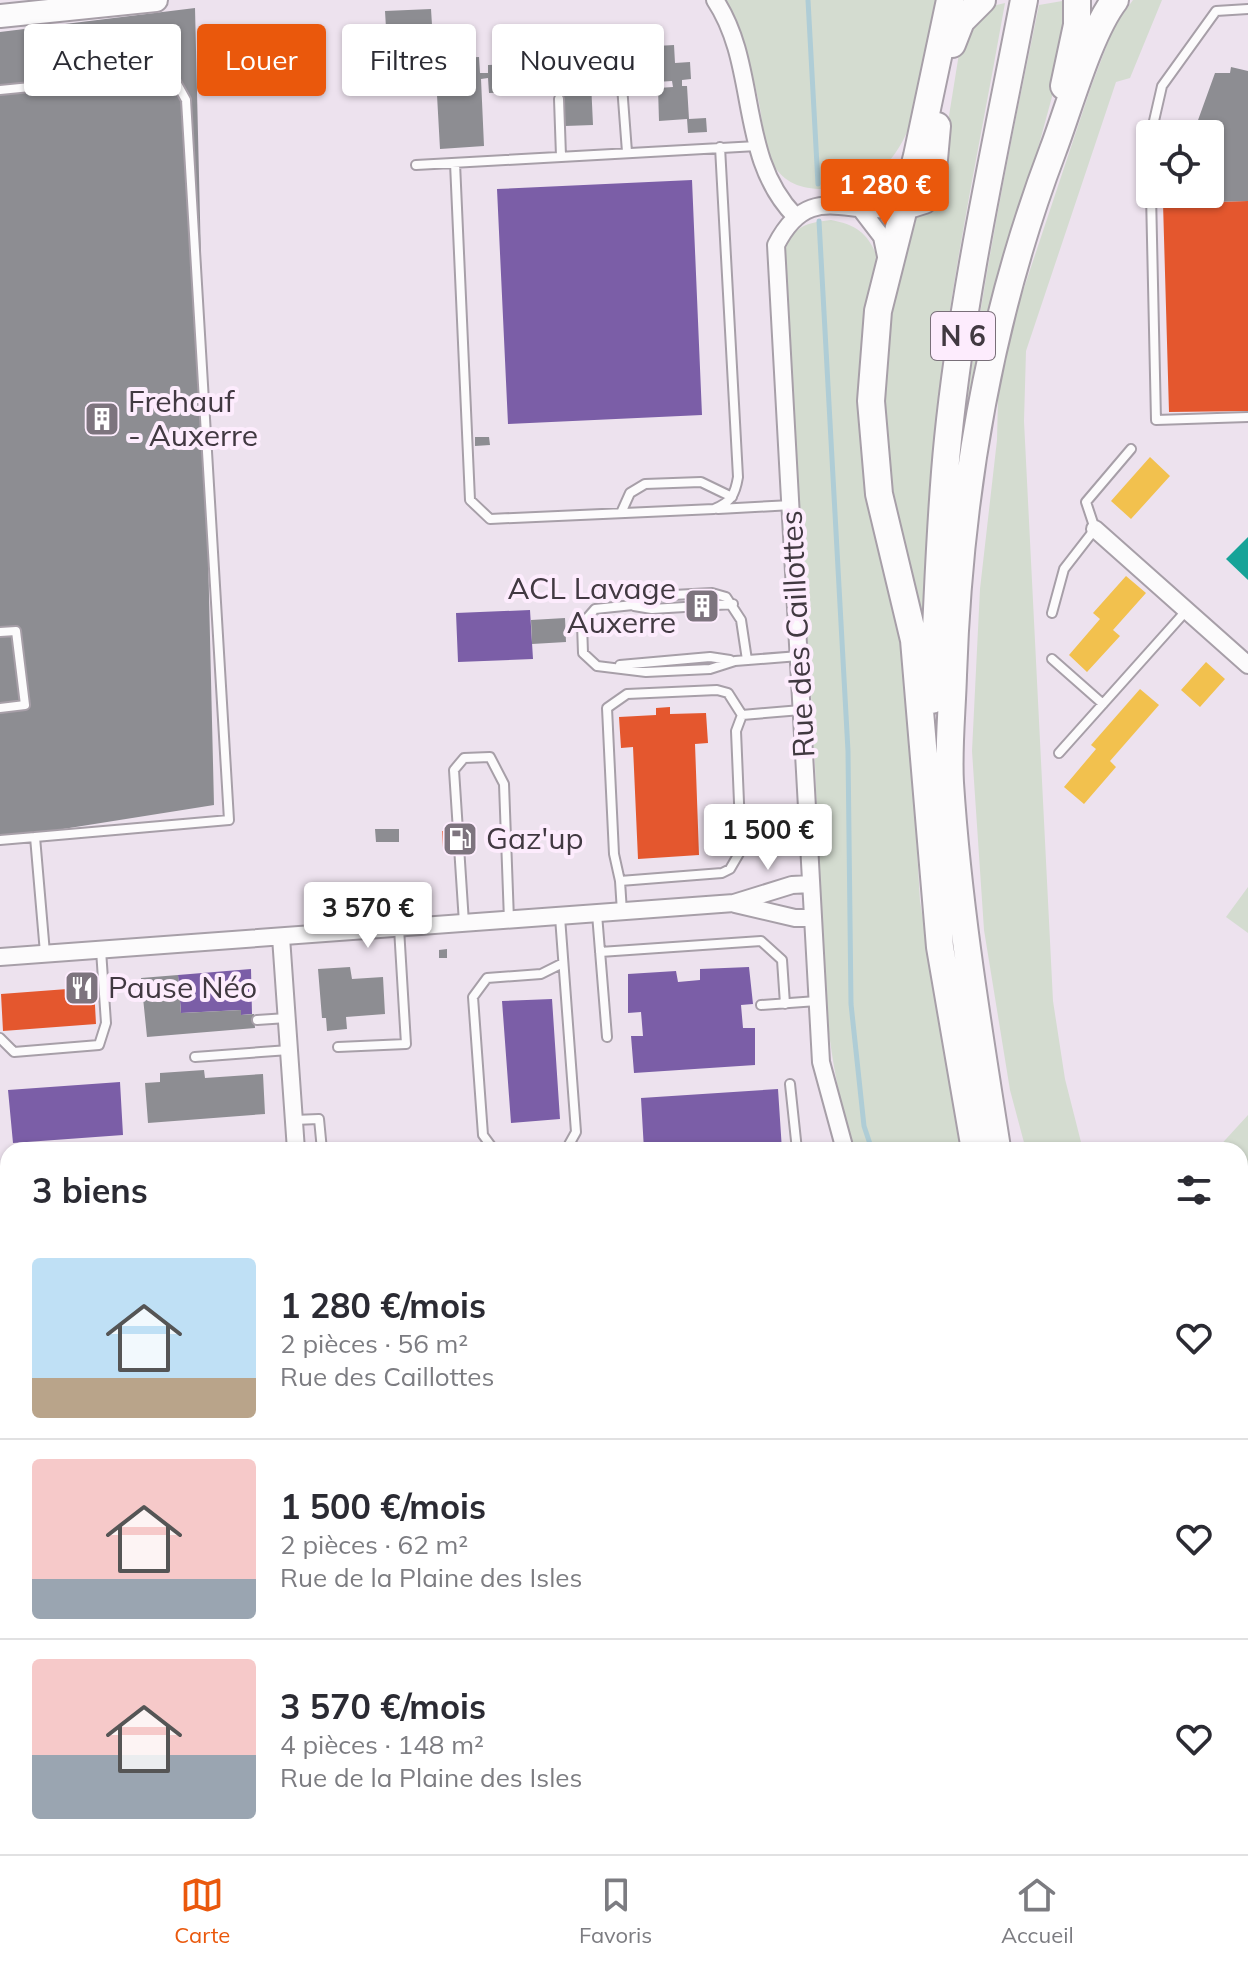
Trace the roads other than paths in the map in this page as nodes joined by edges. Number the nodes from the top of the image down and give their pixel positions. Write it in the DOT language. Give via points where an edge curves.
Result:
graph roads {
  1 [pos="156,0"];
  2 [pos="715,0"];
  3 [pos="950,0"];
  4 [pos="982,0"];
  5 [pos="1077,0"];
  6 [pos="1115,0"];
  7 [pos="1022,8"];
  8 [pos="1248,9"];
  9 [pos="0,16"];
  10 [pos="0,90"];
  11 [pos="623,96"];
  12 [pos="559,99"];
  13 [pos="1154,120"];
  14 [pos="757,146"];
  15 [pos="720,147"];
  16 [pos="627,152"];
  17 [pos="561,156"];
  18 [pos="917,156"];
  19 [pos="455,163"];
  20 [pos="416,165"];
  21 [pos="1045,171"];
  22 [pos="905,206"];
  23 [pos="859,207"];
  24 [pos="1151,208"];
  25 [pos="795,216"];
  26 [pos="888,269"];
  27 [pos="1248,417"];
  28 [pos="1131,449"];
  29 [pos="732,497"];
  30 [pos="792,505"];
  31 [pos="714,509"];
  32 [pos="621,513"];
  33 [pos="1095,529"];
  34 [pos="1186,610"];
  35 [pos="1052,613"];
  36 [pos="0,632"];
  37 [pos="799,656"];
  38 [pos="935,659"];
  39 [pos="1052,659"];
  40 [pos="747,660"];
  41 [pos="1248,665"];
  42 [pos="1103,704"];
  43 [pos="0,708"];
  44 [pos="802,710"];
  45 [pos="742,715"];
  46 [pos="1059,753"];
  47 [pos="927,788"];
  48 [pos="35,837"];
  49 [pos="0,840"];
  50 [pos="620,881"];
  51 [pos="811,884"];
  52 [pos="734,903"];
  53 [pos="622,912"];
  54 [pos="597,914"];
  55 [pos="560,917"];
  56 [pos="813,918"];
  57 [pos="509,921"];
  58 [pos="464,923"];
  59 [pos="399,928"];
  60 [pos="281,937"];
  61 [pos="101,950"];
  62 [pos="600,952"];
  63 [pos="45,954"];
  64 [pos="0,957"];
  65 [pos="563,963"];
  66 [pos="817,1001"];
  67 [pos="785,1004"];
  68 [pos="761,1005"];
  69 [pos="287,1018"];
  70 [pos="257,1020"];
  71 [pos="607,1037"];
  72 [pos="0,1038"];
  73 [pos="338,1047"];
  74 [pos="289,1050"];
  75 [pos="195,1057"];
  76 [pos="790,1084"];
  77 [pos="294,1120"];
  78 [pos="295,1142"];
  79 [pos="321,1142"];
  80 [pos="488,1142"];
  81 [pos="570,1142"];
  82 [pos="796,1142"];
  83 [pos="843,1142"];
  84 [pos="988,1142"];
  85 [pos="989,1142"];
  86 [pos="989,1142"];
  1 -- 9 [label="main road"];
  2 -- 14 [label="street" via="737,45"];
  3 -- 18 [label="main road"];
  4 -- 22 [label="main road" via="961,21 953,40 939,109 931,193"];
  5 -- 21 [label="main road" via="1077,25"];
  6 -- 21 [label="main road"];
  7 -- 38 [label="main road, N 6" via="948,435 936,567"];
  8 -- 13 [label="lane" via="1216,11 1162,86"];
  10 -- 48 [label="lane" via="171,73 186,100 229,820"];
  11 -- 16 [label="lane"];
  12 -- 17 [label="lane"];
  14 -- 15 [label="lane"];
  14 -- 25 [label="street" via="764,171"];
  15 -- 16 [label="lane"];
  15 -- 29 [label="lane" via="738,477"];
  16 -- 17 [label="lane"];
  17 -- 19 [label="lane"];
  18 -- 22 [label="main road"];
  18 -- 23 [label="street" via="895,181"];
  19 -- 20 [label="lane"];
  19 -- 32 [label="lane" via="470,500 490,519"];
  21 -- 85 [label="main road" via="992,348 956,587 950,781"];
  22 -- 23 [label="street"];
  22 -- 26 [label="main road"];
  23 -- 25 [label="street" via="811,206"];
  23 -- 26 [label="street" via="882,237"];
  24 -- 27 [label="lane" via="1156,420"];
  25 -- 30 [label="street, Rue des Caillottes" via="776,245"];
  26 -- 47 [label="main road" via="872,354 873,449 914,640"];
  28 -- 33 [label="lane" via="1086,502"];
  29 -- 31 [label="lane"];
  29 -- 32 [label="lane" via="701,482 645,484 630,493"];
  30 -- 31 [label="lane"];
  30 -- 37 [label="street, Rue des Caillottes"];
  31 -- 32 [label="lane"];
  33 -- 34 [label="street"];
  33 -- 35 [label="lane" via="1064,569"];
  34 -- 41 [label="street"];
  34 -- 42 [label="lane"];
  36 -- 43 [label="lane" via="16,631 25,705"];
  37 -- 40 [label="lane"];
  37 -- 44 [label="street, Rue des Caillottes"];
  38 -- 47 [label="main road, N 6"];
  38 -- 86 [label="main road, N 6" via="942,825"];
  39 -- 42 [label="lane"];
  40 -- 40 [label="lane" via="710,669 646,672 597,666 583,653 582,624 595,609 633,605 653,596 712,593 733,604"];
  42 -- 46 [label="lane"];
  44 -- 45 [label="lane"];
  44 -- 51 [label="street, Rue des Caillottes"];
  45 -- 50 [label="lane" via="736,731 741,850 737,860 722,873"];
  45 -- 50 [label="lane" via="728,693 717,690 627,694 607,708"];
  47 -- 84 [label="main road, N 6" via="940,947"];
  48 -- 49 [label="lane"];
  48 -- 63 [label="lane"];
  50 -- 53 [label="lane"];
  51 -- 52 [label="street"];
  51 -- 56 [label="street, Rue des Caillottes"];
  52 -- 53 [label="street"];
  52 -- 56 [label="street"];
  53 -- 54 [label="street"];
  54 -- 55 [label="street"];
  54 -- 62 [label="lane"];
  55 -- 57 [label="street"];
  55 -- 65 [label="lane"];
  56 -- 66 [label="street, Rue des Caillottes"];
  57 -- 58 [label="street"];
  57 -- 58 [label="lane" via="504,784 490,757 464,758 454,770"];
  58 -- 59 [label="street"];
  59 -- 60 [label="street"];
  59 -- 73 [label="lane" via="406,1044"];
  60 -- 61 [label="street"];
  60 -- 69 [label="street"];
  61 -- 63 [label="street"];
  61 -- 72 [label="lane" via="106,1023 99,1045 14,1052"];
  62 -- 67 [label="lane" via="761,941 782,960"];
  62 -- 71 [label="lane"];
  63 -- 64 [label="street"];
  65 -- 80 [label="lane" via="541,974 487,978 473,997 483,1135"];
  65 -- 81 [label="lane" via="576,1132"];
  66 -- 67 [label="lane"];
  66 -- 83 [label="street, Rue des Caillottes" via="821,1062"];
  67 -- 68 [label="lane"];
  69 -- 70 [label="lane"];
  69 -- 74 [label="street"];
  74 -- 75 [label="lane"];
  74 -- 77 [label="street"];
  76 -- 82 [label="lane"];
  77 -- 78 [label="street"];
  77 -- 79 [label="lane" via="319,1119"];
}
